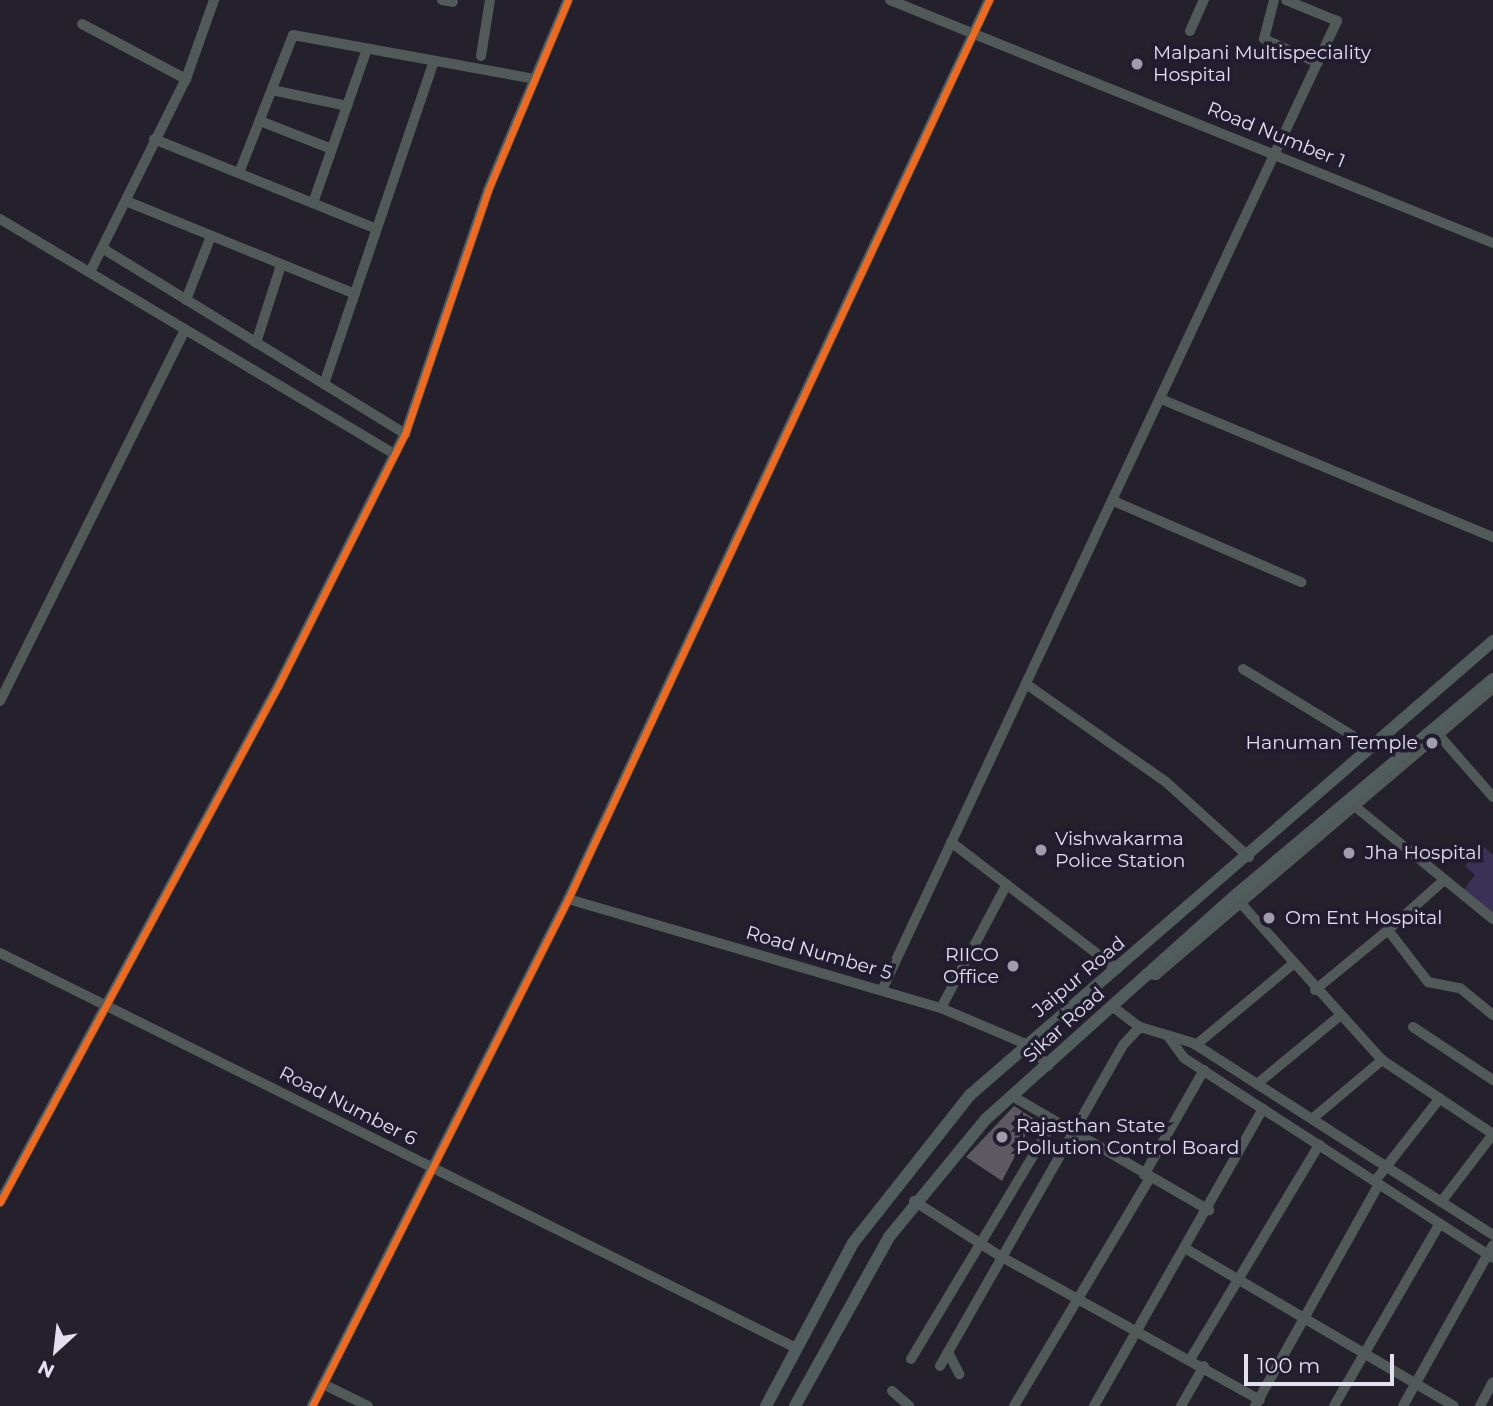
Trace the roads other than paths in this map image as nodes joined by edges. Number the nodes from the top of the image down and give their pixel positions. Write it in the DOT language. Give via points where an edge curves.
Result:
graph roads {
  1 [pos="214,0"];
  2 [pos="490,0"];
  3 [pos="568,0"];
  4 [pos="890,0"];
  5 [pos="989,0"];
  6 [pos="1204,0"];
  7 [pos="1274,0"];
  8 [pos="1286,0"];
  9 [pos="82,24"];
  10 [pos="1190,30"];
  11 [pos="973,33"];
  12 [pos="367,49"];
  13 [pos="481,56"];
  14 [pos="434,61"];
  15 [pos="1318,63"];
  16 [pos="186,79"];
  17 [pos="534,79"];
  18 [pos="272,90"];
  19 [pos="347,106"];
  20 [pos="260,121"];
  21 [pos="154,139"];
  22 [pos="332,149"];
  23 [pos="1276,152"];
  24 [pos="239,173"];
  25 [pos="126,201"];
  26 [pos="313,203"];
  27 [pos="0,219"];
  28 [pos="377,229"];
  29 [pos="211,236"];
  30 [pos="1493,243"];
  31 [pos="102,248"];
  32 [pos="281,265"];
  33 [pos="91,270"];
  34 [pos="355,294"];
  35 [pos="186,300"];
  36 [pos="185,330"];
  37 [pos="256,343"];
  38 [pos="324,384"];
  39 [pos="1161,399"];
  40 [pos="405,434"];
  41 [pos="394,454"];
  42 [pos="1116,502"];
  43 [pos="1493,537"];
  44 [pos="1301,582"];
  45 [pos="1493,641"];
  46 [pos="1242,669"];
  47 [pos="1493,679"];
  48 [pos="1029,686"];
  49 [pos="1493,688"];
  50 [pos="0,701"];
  51 [pos="1437,734"];
  52 [pos="1373,748"];
  53 [pos="1493,797"];
  54 [pos="1354,806"];
  55 [pos="951,842"];
  56 [pos="1249,857"];
  57 [pos="1443,881"];
  58 [pos="1007,884"];
  59 [pos="568,899"];
  60 [pos="1238,900"];
  61 [pos="1493,919"];
  62 [pos="1388,930"];
  63 [pos="0,953"];
  64 [pos="1294,963"];
  65 [pos="1117,970"];
  66 [pos="882,990"];
  67 [pos="1315,990"];
  68 [pos="106,1005"];
  69 [pos="1113,1007"];
  70 [pos="941,1008"];
  71 [pos="1493,1015"];
  72 [pos="1337,1018"];
  73 [pos="1140,1027"];
  74 [pos="1413,1027"];
  75 [pos="1168,1036"];
  76 [pos="1028,1045"];
  77 [pos="1196,1045"];
  78 [pos="1381,1060"];
  79 [pos="1048,1066"];
  80 [pos="1204,1070"];
  81 [pos="1493,1080"];
  82 [pos="1258,1084"];
  83 [pos="1270,1092"];
  84 [pos="1012,1096"];
  85 [pos="1440,1098"];
  86 [pos="1261,1107"];
  87 [pos="1312,1119"];
  88 [pos="1052,1124"];
  89 [pos="1493,1134"];
  90 [pos="1074,1136"];
  91 [pos="1319,1145"];
  92 [pos="1386,1166"];
  93 [pos="432,1168"];
  94 [pos="1147,1177"];
  95 [pos="1377,1182"];
  96 [pos="914,1201"];
  97 [pos="0,1202"];
  98 [pos="1441,1202"];
  99 [pos="1209,1210"];
  100 [pos="1440,1223"];
  101 [pos="1493,1235"];
  102 [pos="977,1243"];
  103 [pos="1188,1250"];
  104 [pos="1491,1252"];
  105 [pos="1000,1256"];
  106 [pos="1238,1279"];
  107 [pos="1080,1299"];
  108 [pos="1306,1319"];
  109 [pos="1133,1329"];
  110 [pos="793,1346"];
  111 [pos="948,1352"];
  112 [pos="1366,1355"];
  113 [pos="1191,1358"];
  114 [pos="911,1359"];
  115 [pos="940,1366"];
  116 [pos="1204,1366"];
  117 [pos="958,1374"];
  118 [pos="1416,1382"];
  119 [pos="1493,1382"];
  120 [pos="323,1384"];
  121 [pos="892,1391"];
  122 [pos="1258,1403"];
  123 [pos="312,1406"];
  124 [pos="368,1406"];
  125 [pos="766,1406"];
  126 [pos="795,1406"];
  127 [pos="909,1406"];
  128 [pos="1014,1406"];
  129 [pos="1094,1406"];
  130 [pos="1181,1406"];
  131 [pos="1334,1406"];
  132 [pos="1403,1406"];
  133 [pos="1454,1406"];
  134 [pos="1480,1406"];
  1 -- 16 [label="street"];
  2 -- 13 [label="street"];
  3 -- 17 [label="street"];
  4 -- 11 [label="street, Road Number 1"];
  5 -- 11 [label="street"];
  6 -- 10 [label="street"];
  7 -- 15 [label="street" via="1264,39"];
  8 -- 15 [label="street" via="1337,21"];
  9 -- 16 [label="street"];
  11 -- 23 [label="street, Road Number 1"];
  11 -- 59 [label="street"];
  12 -- 14 [label="street"];
  12 -- 18 [label="street" via="293,36"];
  12 -- 19 [label="street"];
  14 -- 17 [label="street"];
  14 -- 28 [label="street"];
  15 -- 23 [label="street"];
  16 -- 21 [label="street"];
  17 -- 40 [label="street" via="488,190"];
  18 -- 19 [label="street"];
  18 -- 20 [label="street"];
  19 -- 22 [label="street"];
  20 -- 22 [label="street"];
  20 -- 24 [label="street"];
  21 -- 24 [label="street"];
  21 -- 25 [label="street"];
  22 -- 26 [label="street"];
  23 -- 30 [label="street, Road Number 1"];
  23 -- 39 [label="street"];
  24 -- 26 [label="street"];
  25 -- 29 [label="street"];
  25 -- 31 [label="street"];
  26 -- 28 [label="street"];
  27 -- 33 [label="street"];
  28 -- 34 [label="street"];
  29 -- 32 [label="street"];
  29 -- 35 [label="street"];
  31 -- 33 [label="street"];
  31 -- 35 [label="street"];
  32 -- 34 [label="street"];
  32 -- 37 [label="street"];
  33 -- 36 [label="street"];
  34 -- 38 [label="street"];
  35 -- 37 [label="street"];
  36 -- 41 [label="street"];
  36 -- 50 [label="street"];
  37 -- 38 [label="street"];
  38 -- 40 [label="street"];
  39 -- 42 [label="street"];
  39 -- 43 [label="street"];
  40 -- 41 [label="street"];
  41 -- 68 [label="street" via="321,605"];
  42 -- 44 [label="street"];
  42 -- 48 [label="street"];
  45 -- 52 [label="main road, Jaipur Road"];
  46 -- 52 [label="street"];
  47 -- 51 [label="main road, Sikar Road"];
  48 -- 55 [label="street"];
  48 -- 56 [label="street" via="1166,782"];
  49 -- 51 [label="street"];
  51 -- 53 [label="street"];
  51 -- 54 [label="main road, Sikar Road"];
  52 -- 56 [label="main road, Jaipur Road"];
  54 -- 57 [label="street"];
  54 -- 60 [label="main road, Sikar Road"];
  55 -- 58 [label="street"];
  55 -- 66 [label="street"];
  56 -- 65 [label="main road, Jaipur Road"];
  57 -- 61 [label="street"];
  57 -- 62 [label="street"];
  58 -- 65 [label="street"];
  58 -- 70 [label="street"];
  59 -- 66 [label="street, Road Number 5"];
  59 -- 93 [label="street"];
  60 -- 64 [label="street"];
  60 -- 69 [label="main road, Sikar Road" via="1146,974"];
  62 -- 67 [label="street"];
  62 -- 71 [label="street" via="1428,982 1460,988"];
  63 -- 68 [label="street, Road Number 6"];
  64 -- 67 [label="street"];
  64 -- 77 [label="street"];
  65 -- 76 [label="main road, Jaipur Road"];
  66 -- 70 [label="street, Road Number 5"];
  67 -- 72 [label="street"];
  68 -- 93 [label="street, Road Number 6"];
  68 -- 97 [label="street"];
  69 -- 73 [label="street"];
  69 -- 79 [label="main road, Sikar Road"];
  70 -- 76 [label="street, Road Number 5"];
  72 -- 78 [label="street"];
  72 -- 82 [label="street"];
  73 -- 75 [label="street"];
  73 -- 90 [label="street" via="1123,1045"];
  74 -- 81 [label="street"];
  75 -- 77 [label="street"];
  75 -- 80 [label="street"];
  76 -- 79 [label="street, Road Number 5"];
  76 -- 110 [label="main road, Jaipur Road" via="970,1095 905,1171 853,1244"];
  77 -- 82 [label="street"];
  78 -- 85 [label="street"];
  78 -- 87 [label="street"];
  79 -- 84 [label="main road, Sikar Road"];
  80 -- 86 [label="street"];
  80 -- 94 [label="street"];
  82 -- 83 [label="street"];
  83 -- 86 [label="street"];
  83 -- 87 [label="street"];
  84 -- 88 [label="street"];
  84 -- 96 [label="main road, Sikar Road"];
  85 -- 89 [label="street"];
  85 -- 92 [label="street"];
  86 -- 91 [label="street"];
  86 -- 99 [label="street"];
  87 -- 92 [label="street"];
  88 -- 90 [label="street"];
  88 -- 102 [label="street"];
  89 -- 98 [label="street"];
  90 -- 94 [label="street"];
  90 -- 105 [label="street"];
  91 -- 95 [label="street"];
  91 -- 106 [label="street"];
  92 -- 95 [label="street"];
  92 -- 98 [label="street"];
  93 -- 110 [label="street, Road Number 6"];
  93 -- 120 [label="street"];
  94 -- 99 [label="street"];
  94 -- 107 [label="street"];
  95 -- 100 [label="street"];
  95 -- 108 [label="street"];
  96 -- 102 [label="street"];
  96 -- 126 [label="main road, Sikar Road" via="860,1280"];
  98 -- 101 [label="street"];
  99 -- 103 [label="street"];
  100 -- 104 [label="street"];
  100 -- 112 [label="street"];
  102 -- 105 [label="street"];
  102 -- 114 [label="street"];
  103 -- 106 [label="street"];
  103 -- 109 [label="street"];
  104 -- 118 [label="street"];
  105 -- 107 [label="street"];
  105 -- 111 [label="street"];
  106 -- 108 [label="street"];
  106 -- 113 [label="street"];
  107 -- 109 [label="street"];
  107 -- 128 [label="street"];
  108 -- 112 [label="street"];
  108 -- 122 [label="street"];
  109 -- 113 [label="street"];
  109 -- 129 [label="street"];
  110 -- 125 [label="main road, Jaipur Road"];
  111 -- 115 [label="street"];
  111 -- 117 [label="street"];
  112 -- 118 [label="street"];
  112 -- 131 [label="street"];
  113 -- 116 [label="street"];
  116 -- 122 [label="street"];
  116 -- 130 [label="street"];
  118 -- 132 [label="street"];
  118 -- 133 [label="street"];
  119 -- 134 [label="street"];
  120 -- 123 [label="street"];
  120 -- 124 [label="street"];
  121 -- 127 [label="street"];
}
